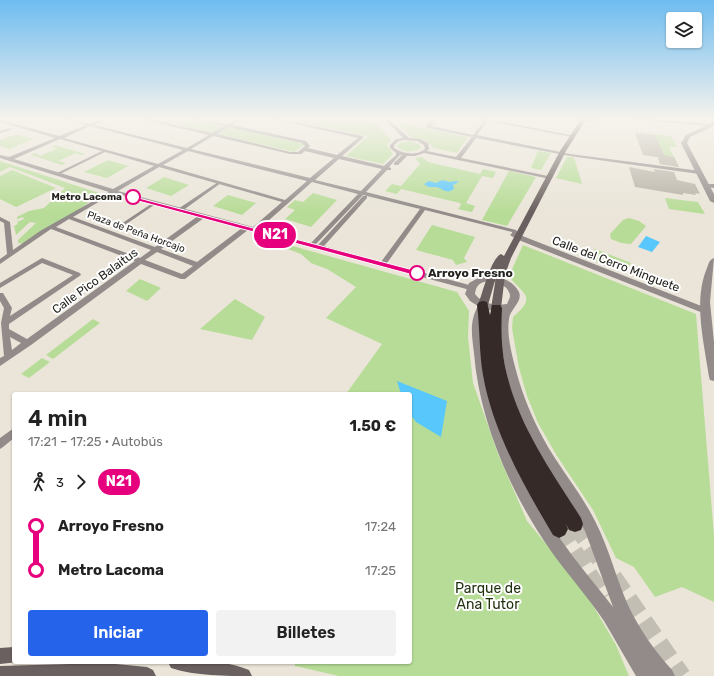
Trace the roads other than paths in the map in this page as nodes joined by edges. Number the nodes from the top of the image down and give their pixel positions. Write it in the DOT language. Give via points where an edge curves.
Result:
graph roads {
  1 [pos="304,149"];
  2 [pos="32,150"];
  3 [pos="100,150"];
  4 [pos="185,150"];
  5 [pos="188,150"];
  6 [pos="275,150"];
  7 [pos="306,150"];
  8 [pos="347,150"];
  9 [pos="395,150"];
  10 [pos="426,150"];
  11 [pos="465,150"];
  12 [pos="543,150"];
  13 [pos="562,150"];
  14 [pos="687,150"];
  15 [pos="105,151"];
  16 [pos="398,152"];
  17 [pos="560,153"];
  18 [pos="406,154"];
  19 [pos="0,156"];
  20 [pos="338,157"];
  21 [pos="459,157"];
  22 [pos="9,159"];
  23 [pos="158,166"];
  24 [pos="388,169"];
  25 [pos="698,171"];
  26 [pos="57,174"];
  27 [pos="548,176"];
  28 [pos="311,181"];
  29 [pos="219,183"];
  30 [pos="707,186"];
  31 [pos="714,186"];
  32 [pos="112,192"];
  33 [pos="365,194"];
  34 [pos="714,201"];
  35 [pos="287,202"];
  36 [pos="154,203"];
  37 [pos="180,210"];
  38 [pos="422,210"];
  39 [pos="202,216"];
  40 [pos="68,217"];
  41 [pos="0,219"];
  42 [pos="120,226"];
  43 [pos="51,227"];
  44 [pos="246,228"];
  45 [pos="254,230"];
  46 [pos="515,234"];
  47 [pos="312,245"];
  48 [pos="320,247"];
  49 [pos="156,250"];
  50 [pos="10,255"];
  51 [pos="714,260"];
  52 [pos="142,261"];
  53 [pos="0,262"];
  54 [pos="383,264"];
  55 [pos="198,265"];
  56 [pos="491,279"];
  57 [pos="500,281"];
  58 [pos="0,286"];
  59 [pos="470,288"];
  60 [pos="0,295"];
  61 [pos="3,304"];
  62 [pos="511,306"];
  63 [pos="490,307"];
  64 [pos="706,311"];
  65 [pos="5,327"];
  66 [pos="28,343"];
  67 [pos="8,357"];
  68 [pos="0,363"];
  69 [pos="714,378"];
  70 [pos="12,434"];
  71 [pos="0,444"];
  72 [pos="575,524"];
  73 [pos="559,529"];
  74 [pos="12,655"];
  75 [pos="0,656"];
  76 [pos="186,667"];
  77 [pos="0,675"];
  78 [pos="146,676"];
  79 [pos="243,676"];
  80 [pos="646,676"];
  81 [pos="666,676"];
  1 -- 6 [label="street" via="297,154"];
  2 -- 22 [label="street"];
  3 -- 15 [label="street"];
  4 -- 23 [label="street"];
  5 -- 28 [label="street, Calle del Cerro Minguete"];
  7 -- 20 [label="street"];
  8 -- 20 [label="street"];
  9 -- 16 [label="street"];
  10 -- 18 [label="street"];
  10 -- 21 [label="street"];
  11 -- 21 [label="street"];
  12 -- 17 [label="street"];
  13 -- 17 [label="main road"];
  14 -- 25 [label="street"];
  15 -- 23 [label="street"];
  15 -- 26 [label="street"];
  16 -- 18 [label="street"];
  16 -- 24 [label="street"];
  17 -- 25 [label="street"];
  17 -- 27 [label="main road"];
  18 -- 24 [label="street"];
  19 -- 22 [label="street"];
  20 -- 24 [label="street"];
  20 -- 28 [label="street"];
  21 -- 27 [label="street"];
  22 -- 26 [label="street"];
  23 -- 29 [label="street"];
  23 -- 32 [label="street"];
  24 -- 33 [label="street"];
  25 -- 30 [label="street"];
  26 -- 32 [label="street"];
  27 -- 46 [label="main road"];
  28 -- 33 [label="street, Calle del Cerro Minguete"];
  28 -- 35 [label="street"];
  29 -- 35 [label="street"];
  29 -- 37 [label="street"];
  30 -- 31 [label="street"];
  30 -- 34 [label="street"];
  32 -- 36 [label="street"];
  32 -- 40 [label="street"];
  33 -- 38 [label="street, Calle del Cerro Minguete"];
  33 -- 46 [label="street, Calle del Cerro Minguete"];
  33 -- 47 [label="street"];
  33 -- 48 [label="street"];
  35 -- 45 [label="street"];
  36 -- 37 [label="street"];
  36 -- 42 [label="street"];
  37 -- 39 [label="street"];
  38 -- 46 [label="street, Calle del Cerro Minguete"];
  38 -- 54 [label="street"];
  39 -- 44 [label="street"];
  39 -- 49 [label="street, Calle Pico Balaitus"];
  40 -- 43 [label="street"];
  40 -- 49 [label="street, Plaza de Peña Horcajo"];
  41 -- 50 [label="street" via="7,222"];
  43 -- 50 [label="street"];
  43 -- 52 [label="street"];
  44 -- 45 [label="street"];
  44 -- 55 [label="street"];
  45 -- 47 [label="street"];
  46 -- 56 [label="main road"];
  46 -- 57 [label="main road"];
  46 -- 64 [label="street, Calle del Cerro Minguete"];
  47 -- 48 [label="street"];
  48 -- 54 [label="street"];
  49 -- 52 [label="street, Calle Pico Balaitus"];
  49 -- 55 [label="street, Plaza de Peña Horcajo"];
  50 -- 53 [label="street"];
  51 -- 64 [label="street" via="706,280"];
  52 -- 55 [label="street" via="183,277"];
  52 -- 66 [label="street, Calle Pico Balaitus"];
  54 -- 59 [label="street"];
  56 -- 57 [label="street"];
  56 -- 59 [label="street" via="478,280"];
  56 -- 63 [label="main road"];
  57 -- 62 [label="street" via="511,287 515,293"];
  57 -- 63 [label="main road"];
  58 -- 65 [label="street" via="42,260 78,275"];
  59 -- 63 [label="street" via="474,300"];
  60 -- 61 [label="street"];
  61 -- 65 [label="street" via="8,308"];
  62 -- 63 [label="street"];
  62 -- 81 [label="street" via="504,318 508,356 526,417 596,538 627,621"];
  63 -- 72 [label="highway" via="504,388 520,431"];
  63 -- 73 [label="highway" via="487,354 499,406 533,487"];
  63 -- 80 [label="street" via="479,312 478,354 488,404 507,458 533,509 609,615"];
  64 -- 69 [label="street"];
  65 -- 66 [label="street"];
  65 -- 67 [label="street"];
  66 -- 67 [label="street, Calle Pico Balaitus"];
  67 -- 68 [label="street, Calle Pico Balaitus"];
  70 -- 71 [label="street"];
  74 -- 75 [label="main road"];
  76 -- 79 [label="main road"];
  77 -- 78 [label="main road" via="105,672"];
}
